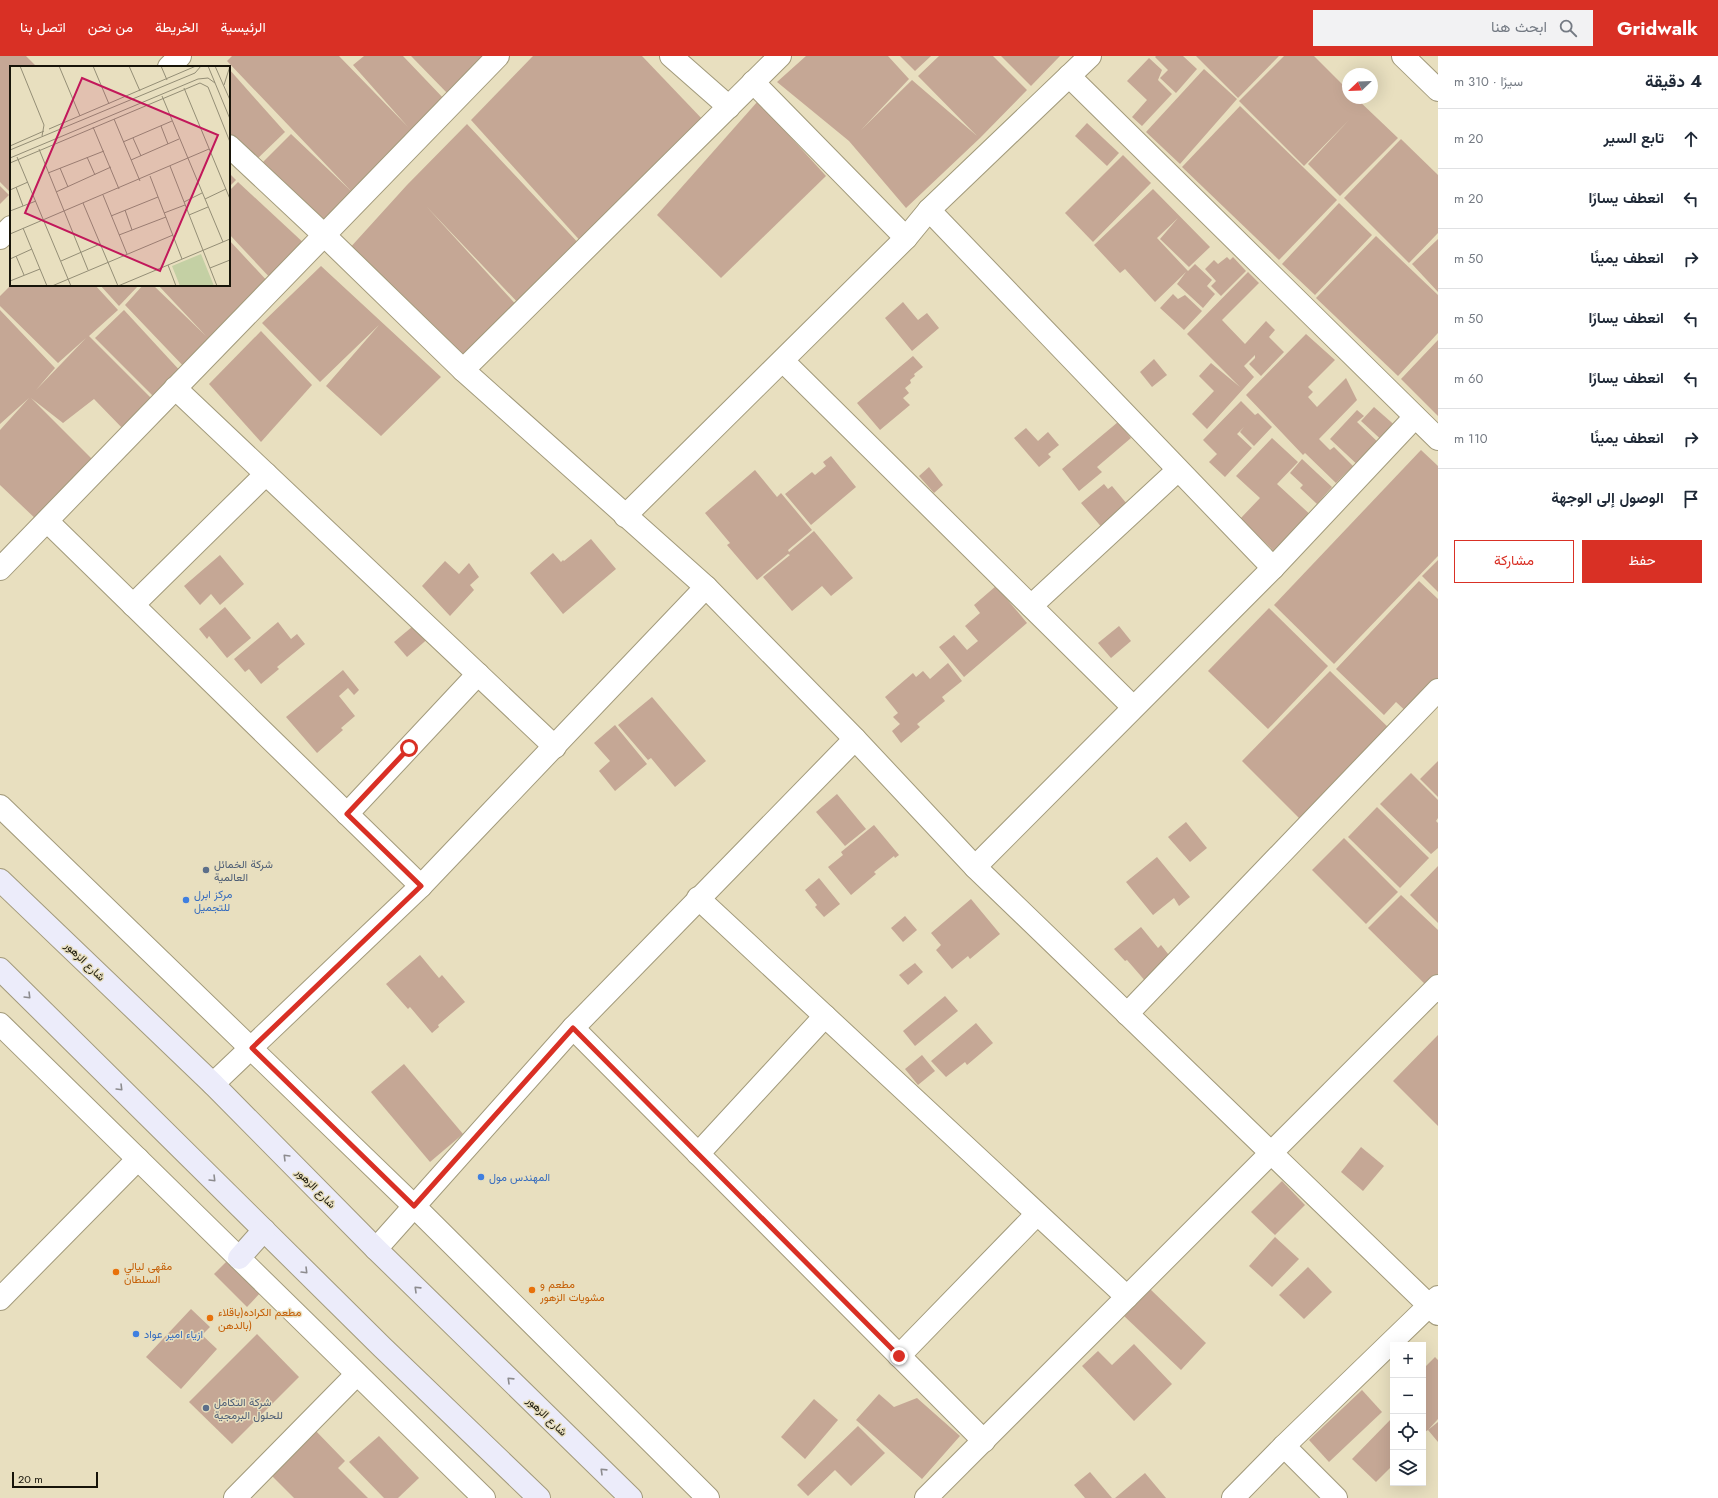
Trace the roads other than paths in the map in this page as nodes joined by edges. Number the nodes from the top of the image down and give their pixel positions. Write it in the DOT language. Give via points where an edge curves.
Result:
graph roads {
  1 [pos="180,56"];
  2 [pos="498,56"];
  3 [pos="671,56"];
  4 [pos="780,56"];
  5 [pos="1090,56"];
  6 [pos="1404,56"];
  7 [pos="170,66"];
  8 [pos="1069,76"];
  9 [pos="754,82"];
  10 [pos="1438,90"];
  11 [pos="729,107"];
  12 [pos="230,147"];
  13 [pos="929,210"];
  14 [pos="10,228"];
  15 [pos="324,235"];
  16 [pos="0,238"];
  17 [pos="906,238"];
  18 [pos="783,361"];
  19 [pos="463,370"];
  20 [pos="175,388"];
  21 [pos="1416,417"];
  22 [pos="1438,439"];
  23 [pos="1178,470"];
  24 [pos="266,474"];
  25 [pos="625,516"];
  26 [pos="47,521"];
  27 [pos="1273,568"];
  28 [pos="0,569"];
  29 [pos="706,587"];
  30 [pos="133,605"];
  31 [pos="1031,606"];
  32 [pos="478,674"];
  33 [pos="1435,699"];
  34 [pos="1133,707"];
  35 [pos="855,739"];
  36 [pos="555,747"];
  37 [pos="0,806"];
  38 [pos="347,814"];
  39 [pos="975,867"];
  40 [pos="0,880"];
  41 [pos="421,886"];
  42 [pos="698,898"];
  43 [pos="0,969"];
  44 [pos="1438,986"];
  45 [pos="1127,1014"];
  46 [pos="825,1016"];
  47 [pos="0,1024"];
  48 [pos="573,1028"];
  49 [pos="252,1048"];
  50 [pos="213,1084"];
  51 [pos="1272,1153"];
  52 [pos="698,1154"];
  53 [pos="138,1159"];
  54 [pos="414,1206"];
  55 [pos="1037,1214"];
  56 [pos="264,1230"];
  57 [pos="376,1249"];
  58 [pos="239,1258"];
  59 [pos="1127,1297"];
  60 [pos="0,1299"];
  61 [pos="1435,1306"];
  62 [pos="899,1356"];
  63 [pos="358,1374"];
  64 [pos="984,1441"];
  65 [pos="1284,1446"];
  66 [pos="235,1498"];
  67 [pos="484,1498"];
  68 [pos="539,1498"];
  69 [pos="631,1498"];
  70 [pos="708,1498"];
  71 [pos="926,1498"];
  72 [pos="1234,1498"];
  73 [pos="1336,1498"];
  1 -- 7 [label="street"];
  2 -- 15 [label="street"];
  3 -- 11 [label="street"];
  4 -- 9 [label="street"];
  5 -- 8 [label="street"];
  6 -- 10 [label="street"];
  8 -- 13 [label="street"];
  8 -- 21 [label="street"];
  9 -- 11 [label="street"];
  9 -- 17 [label="street"];
  11 -- 19 [label="street"];
  12 -- 15 [label="street"];
  13 -- 17 [label="street"];
  13 -- 23 [label="street"];
  14 -- 16 [label="street"];
  15 -- 19 [label="street"];
  15 -- 20 [label="street"];
  17 -- 18 [label="street"];
  18 -- 25 [label="street"];
  18 -- 31 [label="street"];
  19 -- 25 [label="street"];
  20 -- 24 [label="street"];
  20 -- 26 [label="street"];
  21 -- 22 [label="street"];
  21 -- 27 [label="street"];
  23 -- 27 [label="street"];
  23 -- 31 [label="street"];
  24 -- 30 [label="street"];
  24 -- 32 [label="street"];
  25 -- 29 [label="street"];
  26 -- 28 [label="street"];
  26 -- 30 [label="street"];
  27 -- 34 [label="street"];
  29 -- 35 [label="street"];
  29 -- 36 [label="street"];
  30 -- 38 [label="street"];
  31 -- 34 [label="street"];
  32 -- 36 [label="street"];
  32 -- 38 [label="street"];
  33 -- 45 [label="street"];
  34 -- 39 [label="street"];
  35 -- 39 [label="street"];
  35 -- 42 [label="street"];
  36 -- 41 [label="street"];
  37 -- 49 [label="street"];
  38 -- 41 [label="street"];
  39 -- 45 [label="street"];
  40 -- 50 [label="main road, شارع الزهور"];
  41 -- 49 [label="street"];
  42 -- 46 [label="street"];
  42 -- 48 [label="street"];
  43 -- 56 [label="main road, one-way"];
  44 -- 51 [label="street"];
  45 -- 51 [label="street"];
  46 -- 52 [label="street"];
  46 -- 55 [label="street"];
  47 -- 53 [label="street"];
  48 -- 52 [label="street"];
  48 -- 54 [label="street"];
  49 -- 50 [label="street"];
  49 -- 54 [label="street"];
  57 -- 50 [label="main road, شارع الزهور, one-way"];
  51 -- 59 [label="street"];
  51 -- 61 [label="street"];
  52 -- 62 [label="street"];
  53 -- 58 [label="street"];
  53 -- 60 [label="street"];
  54 -- 57 [label="street"];
  54 -- 70 [label="street"];
  55 -- 59 [label="street"];
  55 -- 62 [label="street"];
  56 -- 58 [label="main road"];
  56 -- 68 [label="main road, one-way"];
  69 -- 57 [label="main road, شارع الزهور, one-way"];
  58 -- 63 [label="street"];
  59 -- 64 [label="street"];
  61 -- 65 [label="street"];
  62 -- 64 [label="street"];
  63 -- 66 [label="street"];
  63 -- 67 [label="street"];
  64 -- 71 [label="street"];
  65 -- 72 [label="street"];
  65 -- 73 [label="street"];
}
